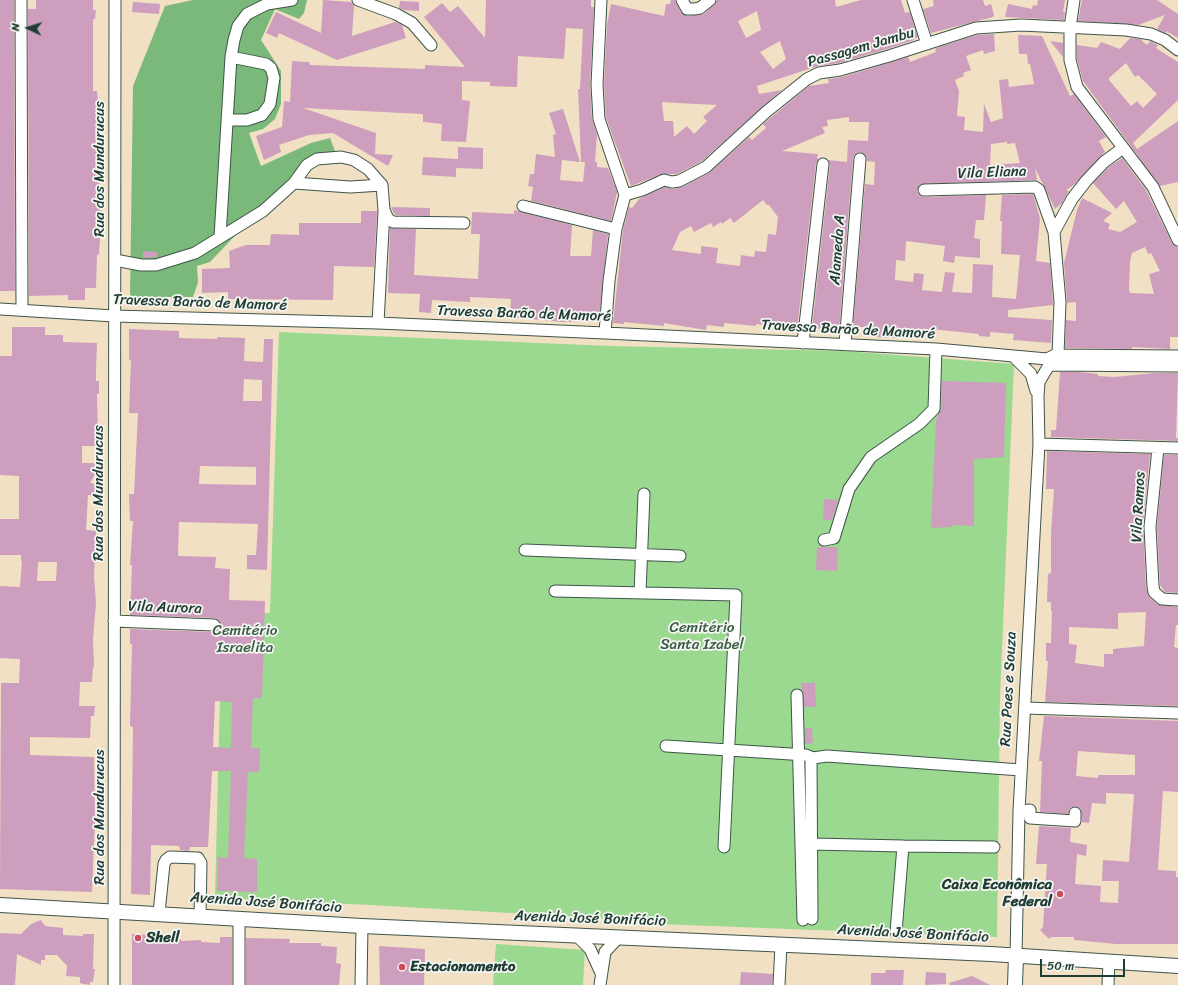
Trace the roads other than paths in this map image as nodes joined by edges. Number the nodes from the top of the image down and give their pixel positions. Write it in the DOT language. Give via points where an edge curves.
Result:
graph roads {
  1 [pos="21,0"];
  2 [pos="115,0"];
  3 [pos="292,0"];
  4 [pos="358,0"];
  5 [pos="601,0"];
  6 [pos="682,0"];
  7 [pos="710,0"];
  8 [pos="913,0"];
  9 [pos="1074,0"];
  10 [pos="1070,28"];
  11 [pos="927,44"];
  12 [pos="431,45"];
  13 [pos="1178,50"];
  14 [pos="231,57"];
  15 [pos="227,120"];
  16 [pos="1123,148"];
  17 [pos="860,159"];
  18 [pos="822,164"];
  19 [pos="294,183"];
  20 [pos="382,185"];
  21 [pos="924,190"];
  22 [pos="625,194"];
  23 [pos="523,206"];
  24 [pos="384,210"];
  25 [pos="464,223"];
  26 [pos="616,229"];
  27 [pos="1054,232"];
  28 [pos="220,237"];
  29 [pos="1178,240"];
  30 [pos="115,260"];
  31 [pos="0,309"];
  32 [pos="22,310"];
  33 [pos="114,316"];
  34 [pos="378,323"];
  35 [pos="605,333"];
  36 [pos="803,342"];
  37 [pos="846,344"];
  38 [pos="936,349"];
  39 [pos="1178,356"];
  40 [pos="1015,358"];
  41 [pos="1053,360"];
  42 [pos="1178,366"];
  43 [pos="1038,396"];
  44 [pos="1039,444"];
  45 [pos="1158,448"];
  46 [pos="1178,448"];
  47 [pos="644,494"];
  48 [pos="824,540"];
  49 [pos="524,550"];
  50 [pos="641,554"];
  51 [pos="680,556"];
  52 [pos="555,591"];
  53 [pos="640,593"];
  54 [pos="1178,600"];
  55 [pos="114,621"];
  56 [pos="214,625"];
  57 [pos="797,695"];
  58 [pos="1025,708"];
  59 [pos="1178,712"];
  60 [pos="666,746"];
  61 [pos="727,750"];
  62 [pos="798,754"];
  63 [pos="811,757"];
  64 [pos="1021,770"];
  65 [pos="1019,811"];
  66 [pos="1076,813"];
  67 [pos="812,844"];
  68 [pos="902,846"];
  69 [pos="724,847"];
  70 [pos="994,847"];
  71 [pos="0,905"];
  72 [pos="115,910"];
  73 [pos="159,913"];
  74 [pos="200,916"];
  75 [pos="239,919"];
  76 [pos="362,926"];
  77 [pos="896,932"];
  78 [pos="577,936"];
  79 [pos="621,937"];
  80 [pos="784,945"];
  81 [pos="1016,956"];
  82 [pos="1109,961"];
  83 [pos="1178,966"];
  84 [pos="601,973"];
  85 [pos="114,985"];
  86 [pos="239,985"];
  87 [pos="361,985"];
  88 [pos="600,985"];
  89 [pos="779,985"];
  90 [pos="785,985"];
  91 [pos="1015,985"];
  92 [pos="1108,985"];
  1 -- 32 [label="street"];
  2 -- 30 [label="street, Rua dos Mundurucus"];
  3 -- 14 [label="street" via="267,4 247,14 238,26"];
  4 -- 12 [label="street" via="412,22"];
  5 -- 22 [label="street" via="597,85 599,119"];
  6 -- 7 [label="street" via="687,8 694,9 700,8"];
  8 -- 11 [label="street"];
  9 -- 10 [label="street"];
  10 -- 11 [label="street, Passagem Jambu" via="999,25 957,33"];
  10 -- 13 [label="street, Passagem Jambu" via="1140,32 1165,40"];
  10 -- 16 [label="street" via="1071,64 1077,87"];
  11 -- 22 [label="street, Passagem Jambu" via="840,70 819,73 806,79 706,166 679,181 664,180"];
  14 -- 15 [label="street"];
  14 -- 15 [label="street" via="266,64 271,68 274,78 270,104 262,116 247,120"];
  15 -- 28 [label="street"];
  16 -- 27 [label="street" via="1104,162 1086,181 1072,199"];
  16 -- 29 [label="street" via="1153,187"];
  17 -- 37 [label="street, Alameda A"];
  18 -- 36 [label="street, Alameda A"];
  19 -- 20 [label="street" via="350,187"];
  19 -- 20 [label="street" via="307,165 317,159 341,157 354,160 368,169"];
  19 -- 28 [label="street" via="263,211"];
  20 -- 24 [label="street"];
  21 -- 27 [label="street, Vila Eliana" via="1035,186 1039,190"];
  22 -- 26 [label="street"];
  23 -- 26 [label="street"];
  24 -- 25 [label="street" via="388,219 394,222"];
  24 -- 34 [label="street"];
  26 -- 35 [label="street"];
  27 -- 41 [label="street" via="1060,302"];
  28 -- 30 [label="street" via="195,253 156,265"];
  30 -- 33 [label="street, Rua dos Mundurucus"];
  31 -- 32 [label="street, Travessa Barão de Mamoré"];
  32 -- 33 [label="street, Travessa Barão de Mamoré"];
  33 -- 34 [label="street, Travessa Barão de Mamoré"];
  33 -- 55 [label="street, Rua dos Mundurucus"];
  34 -- 35 [label="street, Travessa Barão de Mamoré"];
  35 -- 36 [label="street, Travessa Barão de Mamoré"];
  36 -- 37 [label="street, Travessa Barão de Mamoré"];
  37 -- 38 [label="street, Travessa Barão de Mamoré"];
  38 -- 40 [label="street, Travessa Barão de Mamoré"];
  38 -- 48 [label="street" via="934,409 919,424 871,457 849,489 834,538"];
  39 -- 41 [label="street, Travessa Barão de Mamoré"];
  40 -- 41 [label="street, Travessa Barão de Mamoré"];
  40 -- 43 [label="street, Rua Paes e Souza" via="1031,374"];
  41 -- 42 [label="street, Travessa Barão de Mamoré"];
  41 -- 43 [label="street, Rua Paes e Souza" via="1039,382"];
  43 -- 44 [label="street, Rua Paes e Souza"];
  44 -- 45 [label="street"];
  44 -- 58 [label="street, Rua Paes e Souza"];
  45 -- 46 [label="street"];
  45 -- 54 [label="street, Vila Ramos" via="1150,527 1154,592 1162,599"];
  47 -- 50 [label="street"];
  49 -- 50 [label="street"];
  50 -- 51 [label="street"];
  50 -- 53 [label="street"];
  52 -- 53 [label="street"];
  53 -- 61 [label="street" via="736,596"];
  55 -- 56 [label="street, Vila Aurora"];
  55 -- 72 [label="street, Rua dos Mundurucus"];
  57 -- 62 [label="street"];
  58 -- 59 [label="street"];
  58 -- 64 [label="street, Rua Paes e Souza"];
  60 -- 61 [label="street"];
  61 -- 62 [label="street"];
  61 -- 69 [label="street"];
  62 -- 63 [label="street"];
  62 -- 67 [label="street" via="807,920"];
  63 -- 64 [label="street"];
  63 -- 67 [label="street"];
  64 -- 65 [label="street, Rua Paes e Souza"];
  65 -- 66 [label="street" via="1030,810 1030,818 1075,821"];
  65 -- 81 [label="street, Rua Paes e Souza"];
  67 -- 68 [label="street"];
  68 -- 70 [label="street"];
  68 -- 77 [label="street"];
  71 -- 72 [label="main road, Avenida José Bonifácio"];
  72 -- 73 [label="main road, Avenida José Bonifácio"];
  72 -- 85 [label="street, Rua dos Mundurucus"];
  73 -- 74 [label="main road, Avenida José Bonifácio"];
  73 -- 74 [label="street" via="166,860 170,857 198,858 201,863"];
  74 -- 75 [label="main road, Avenida José Bonifácio"];
  75 -- 76 [label="main road, Avenida José Bonifácio"];
  75 -- 86 [label="street"];
  76 -- 78 [label="main road, Avenida José Bonifácio"];
  76 -- 87 [label="street"];
  78 -- 79 [label="main road, Avenida José Bonifácio"];
  78 -- 84 [label="street" via="590,949"];
  79 -- 80 [label="main road, Avenida José Bonifácio"];
  79 -- 84 [label="street" via="605,952"];
  80 -- 81 [label="main road, Avenida José Bonifácio"];
  80 -- 89 [label="street"];
  80 -- 90 [label="street"];
  81 -- 82 [label="main road, Avenida José Bonifácio"];
  81 -- 91 [label="main road, Rua Paes e Souza"];
  82 -- 83 [label="main road, Avenida José Bonifácio"];
  82 -- 92 [label="street"];
  84 -- 88 [label="street"];
}
